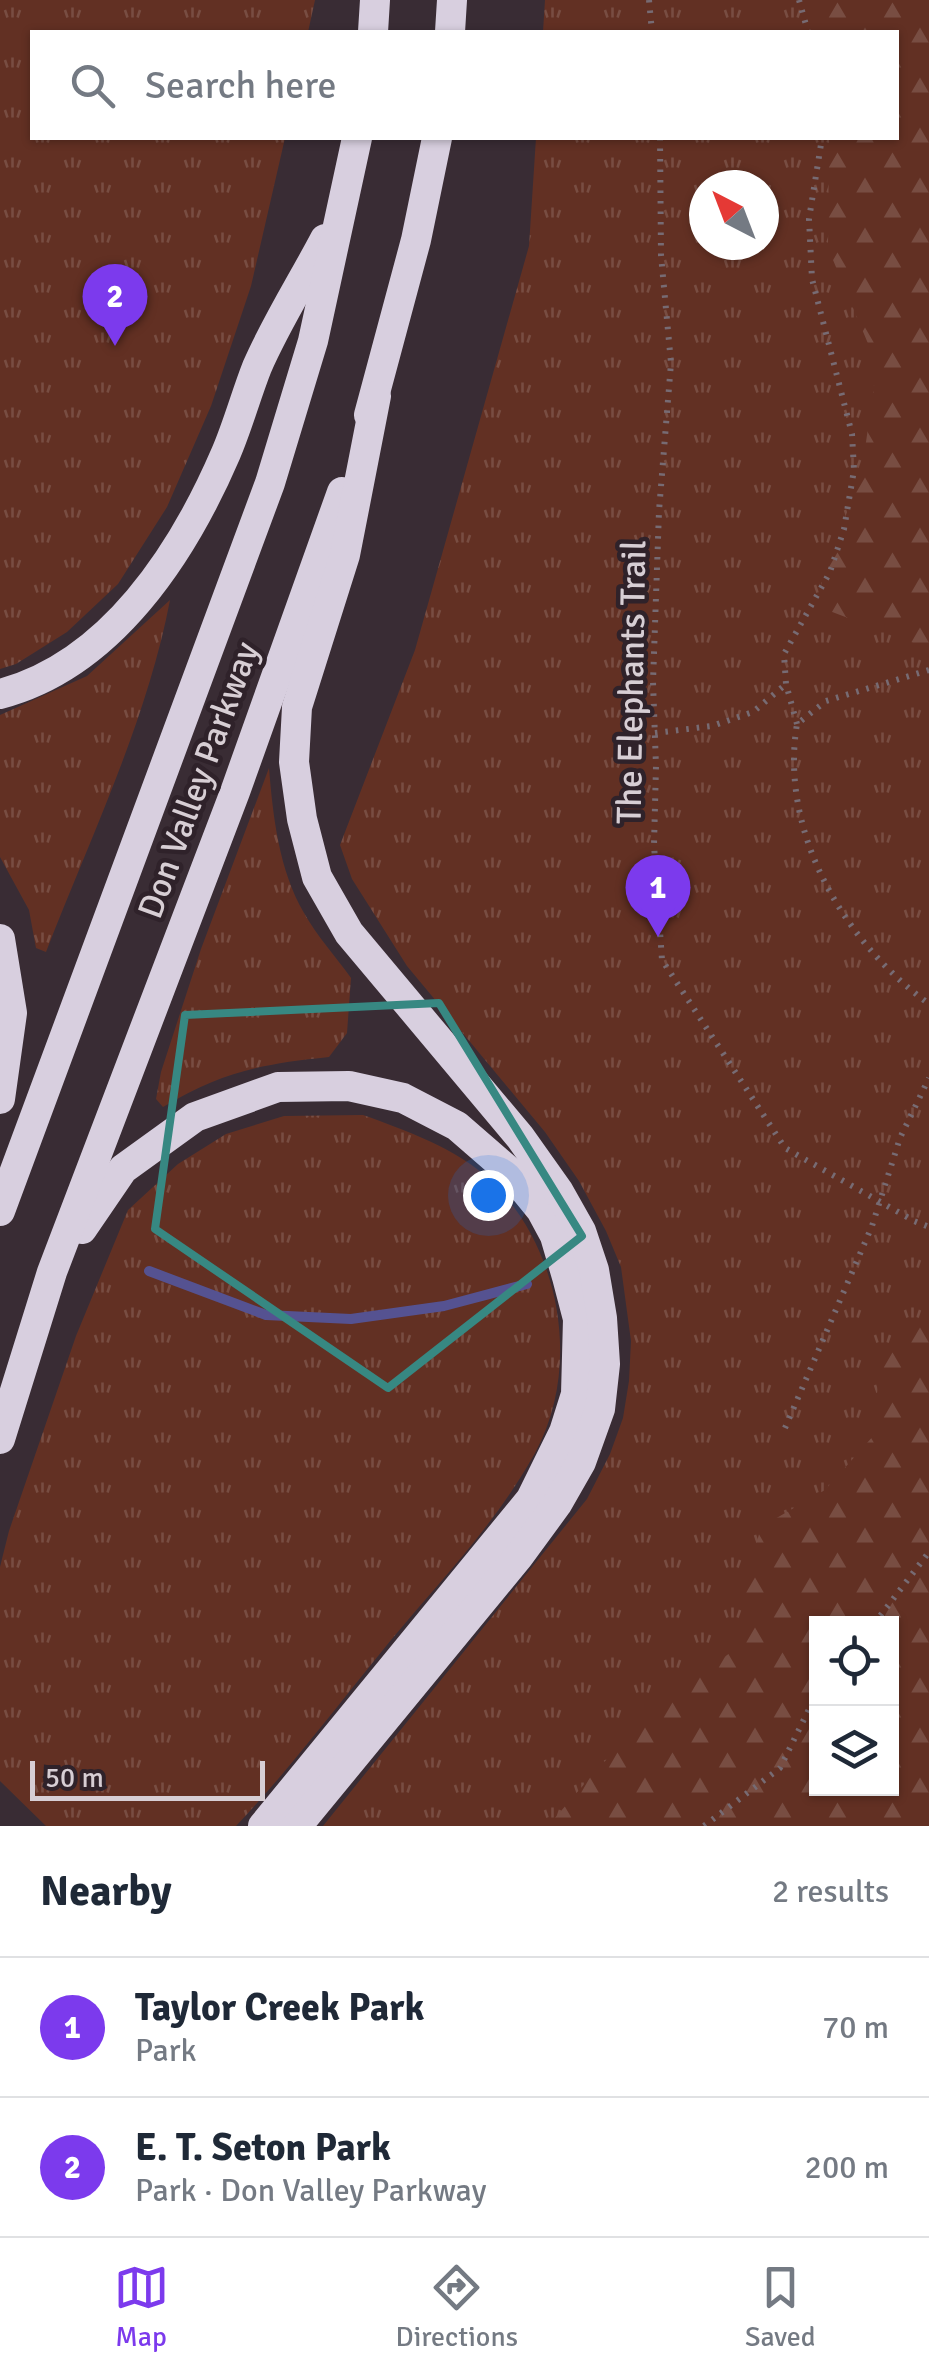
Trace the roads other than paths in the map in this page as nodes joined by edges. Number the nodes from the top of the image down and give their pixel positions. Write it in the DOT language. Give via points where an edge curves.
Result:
graph roads {
  1 [pos="376,0"];
  2 [pos="452,0"];
  3 [pos="372,30"];
  4 [pos="450,30"];
  5 [pos="358,140"];
  6 [pos="437,140"];
  7 [pos="346,202"];
  8 [pos="376,396"];
  9 [pos="0,694"];
  10 [pos="0,939"];
  11 [pos="0,1098"];
  12 [pos="0,1210"];
  13 [pos="52,1272"];
  14 [pos="0,1439"];
  15 [pos="263,1826"];
  16 [pos="297,1826"];
  1 -- 3 [label="highway"];
  2 -- 4 [label="highway"];
  5 -- 7 [label="highway, Don Valley Parkway"];
  6 -- 8 [label="highway, Don Valley Parkway"];
  7 -- 9 [label="highway" via="258,364 226,454 177,550 104,638 34,685"];
  7 -- 12 [label="highway, Don Valley Parkway" via="270,483"];
  8 -- 13 [label="highway, Don Valley Parkway" via="235,792"];
  8 -- 16 [label="highway" via="345,555 297,707 294,762 302,819 317,876 348,933 560,1192 594,1270 605,1364 600,1409 557,1504"];
  10 -- 11 [label="highway" via="12,1013"];
  13 -- 14 [label="highway, Don Valley Parkway"];
  13 -- 15 [label="highway" via="123,1169 195,1116 278,1087 349,1086 403,1098 456,1126 510,1172 555,1236 578,1319 578,1357 576,1394 550,1462 503,1536"];
}
